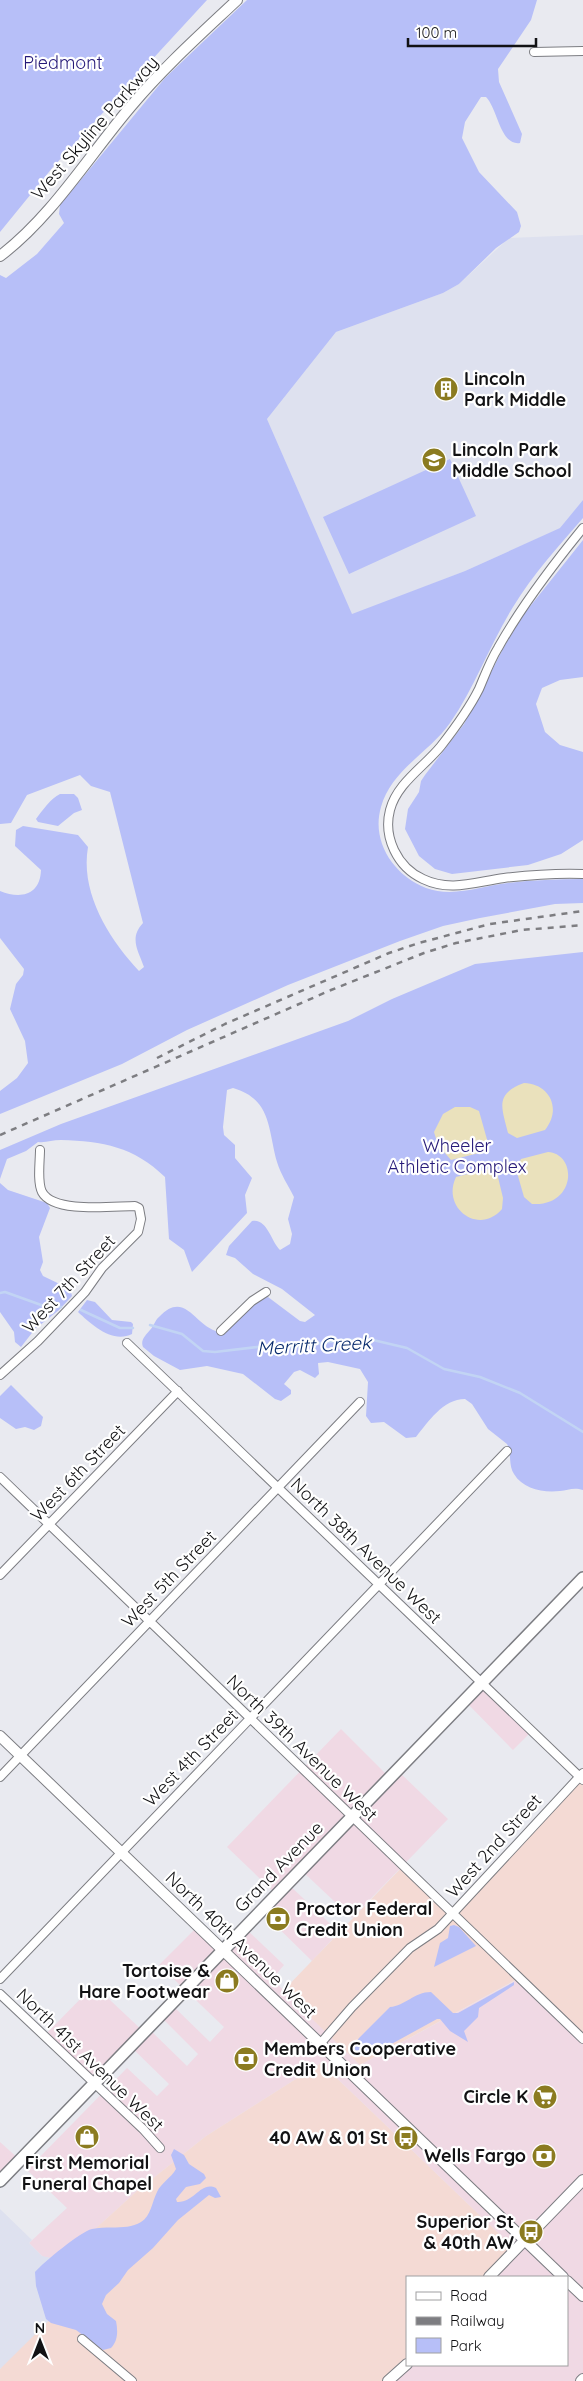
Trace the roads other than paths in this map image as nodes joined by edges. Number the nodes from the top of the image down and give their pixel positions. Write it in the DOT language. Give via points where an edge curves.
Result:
graph roads {
  1 [pos="237,0"];
  2 [pos="583,51"];
  3 [pos="534,52"];
  4 [pos="0,256"];
  5 [pos="583,528"];
  6 [pos="583,874"];
  7 [pos="40,1150"];
  8 [pos="266,1292"];
  9 [pos="221,1331"];
  10 [pos="127,1343"];
  11 [pos="0,1375"];
  12 [pos="178,1391"];
  13 [pos="360,1402"];
  14 [pos="507,1451"];
  15 [pos="0,1477"];
  16 [pos="278,1487"];
  17 [pos="49,1524"];
  18 [pos="0,1575"];
  19 [pos="583,1578"];
  20 [pos="378,1583"];
  21 [pos="150,1621"];
  22 [pos="482,1682"];
  23 [pos="250,1718"];
  24 [pos="0,1736"];
  25 [pos="20,1756"];
  26 [pos="582,1776"];
  27 [pos="0,1777"];
  28 [pos="352,1817"];
  29 [pos="121,1852"];
  30 [pos="453,1913"];
  31 [pos="223,1950"];
  32 [pos="0,1979"];
  33 [pos="0,1994"];
  34 [pos="583,2038"];
  35 [pos="320,2044"];
  36 [pos="94,2083"];
  37 [pos="160,2148"];
  38 [pos="583,2180"];
  39 [pos="0,2181"];
  40 [pos="524,2240"];
  41 [pos="490,2276"];
  42 [pos="562,2276"];
  43 [pos="568,2282"];
  44 [pos="583,2296"];
  45 [pos="82,2338"];
  46 [pos="406,2365"];
  47 [pos="132,2381"];
  48 [pos="388,2381"];
  1 -- 4 [label="street, West Skyline Parkway" via="160,74 49,207 16,244"];
  2 -- 3 [label="street"];
  5 -- 6 [label="street" via="521,609 453,731 400,788 390,808 387,830 406,867 420,878 438,885"];
  7 -- 11 [label="street, West 7th Street" via="41,1189 53,1201 84,1207 135,1206 139,1208 141,1220 138,1232 102,1268 86,1292"];
  8 -- 9 [label="street"];
  10 -- 12 [label="street, North 38th Avenue West"];
  12 -- 16 [label="street, North 38th Avenue West"];
  12 -- 17 [label="street, West 6th Street"];
  13 -- 16 [label="street, West 5th Street"];
  14 -- 20 [label="street, West 4th Street"];
  15 -- 17 [label="street, North 39th Avenue West"];
  16 -- 20 [label="street, North 38th Avenue West"];
  16 -- 21 [label="street, West 5th Street"];
  17 -- 18 [label="street, West 6th Street"];
  17 -- 21 [label="street, North 39th Avenue West"];
  19 -- 22 [label="main road, Grand Avenue"];
  20 -- 22 [label="street, North 38th Avenue West"];
  20 -- 23 [label="street, West 4th Street"];
  21 -- 23 [label="street, North 39th Avenue West"];
  21 -- 25 [label="street, West 5th Street"];
  22 -- 26 [label="street, North 38th Avenue West"];
  22 -- 28 [label="main road, Grand Avenue"];
  23 -- 28 [label="street, North 39th Avenue West"];
  23 -- 29 [label="street, West 4th Street"];
  24 -- 25 [label="street, North 40th Avenue West"];
  25 -- 27 [label="street, West 5th Street"];
  25 -- 29 [label="street, North 40th Avenue West"];
  26 -- 30 [label="street, West 2nd Street"];
  28 -- 30 [label="street, North 39th Avenue West"];
  28 -- 31 [label="main road, Grand Avenue"];
  29 -- 31 [label="street, North 40th Avenue West"];
  29 -- 32 [label="street, West 4th Street"];
  30 -- 34 [label="street, North 39th Avenue West"];
  30 -- 35 [label="street, West 2nd Street" via="438,1929 410,1948"];
  31 -- 35 [label="street, North 40th Avenue West"];
  31 -- 36 [label="main road, Grand Avenue"];
  33 -- 36 [label="street, North 41st Avenue West"];
  35 -- 40 [label="street, North 40th Avenue West"];
  36 -- 37 [label="street, North 41st Avenue West"];
  36 -- 39 [label="main road, Grand Avenue"];
  38 -- 40 [label="street"];
  40 -- 41 [label="street"];
  40 -- 42 [label="street, North 40th Avenue West"];
  43 -- 44 [label="street"];
  45 -- 47 [label="street"];
  46 -- 48 [label="street"];
}
